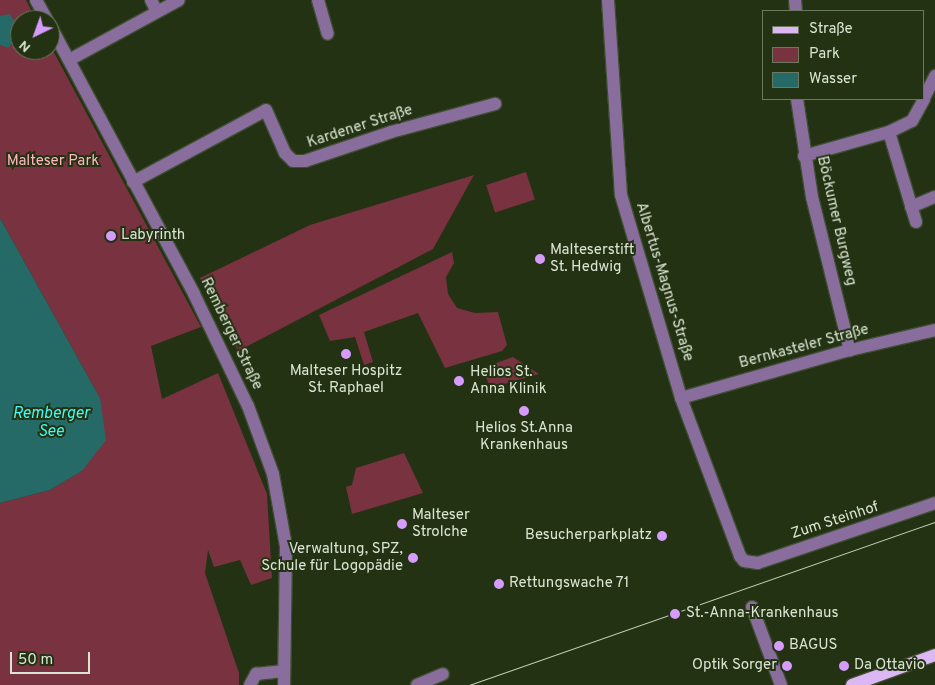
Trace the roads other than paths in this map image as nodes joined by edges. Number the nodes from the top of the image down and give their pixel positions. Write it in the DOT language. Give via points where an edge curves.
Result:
graph roads {
  1 [pos="150,0"];
  2 [pos="179,0"];
  3 [pos="318,0"];
  4 [pos="608,0"];
  5 [pos="157,12"];
  6 [pos="328,34"];
  7 [pos="60,43"];
  8 [pos="69,60"];
  9 [pos="935,76"];
  10 [pos="925,97"];
  11 [pos="796,100"];
  12 [pos="923,100"];
  13 [pos="495,104"];
  14 [pos="889,132"];
  15 [pos="804,156"];
  16 [pos="133,182"];
  17 [pos="935,197"];
  18 [pos="911,207"];
  19 [pos="916,222"];
  20 [pos="935,330"];
  21 [pos="850,350"];
  22 [pos="681,398"];
  23 [pos="935,503"];
  24 [pos="744,561"];
  25 [pos="752,607"];
  26 [pos="935,655"];
  27 [pos="284,671"];
  28 [pos="443,674"];
  29 [pos="250,685"];
  30 [pos="284,685"];
  31 [pos="417,685"];
  32 [pos="781,685"];
  33 [pos="852,685"];
  1 -- 5 [label="street"];
  2 -- 5 [label="street"];
  3 -- 6 [label="street"];
  4 -- 22 [label="street, Albertus-Magnus-Straße" via="621,196"];
  5 -- 8 [label="street"];
  7 -- 8 [label="street, Remberger Straße"];
  8 -- 16 [label="street, Remberger Straße"];
  9 -- 10 [label="street"];
  11 -- 15 [label="street, Böckumer Burgweg"];
  12 -- 14 [label="street" via="912,121"];
  13 -- 16 [label="street, Kardener Straße" via="391,132 305,161 293,161 285,153 266,110"];
  14 -- 15 [label="street"];
  14 -- 18 [label="street"];
  15 -- 21 [label="street, Böckumer Burgweg"];
  16 -- 27 [label="street, Remberger Straße" via="194,294 248,406 273,474 286,546"];
  17 -- 18 [label="street"];
  18 -- 19 [label="street"];
  20 -- 21 [label="street, Bernkasteler Straße"];
  21 -- 22 [label="street, Bernkasteler Straße"];
  22 -- 24 [label="street, Albertus-Magnus-Straße" via="737,550"];
  23 -- 24 [label="street, Zum Steinhof" via="758,563"];
  25 -- 32 [label="street"];
  26 -- 33 [label="main road"];
  27 -- 29 [label="street" via="256,674"];
  27 -- 30 [label="street, Remberger Straße"];
  28 -- 31 [label="street"];
}
